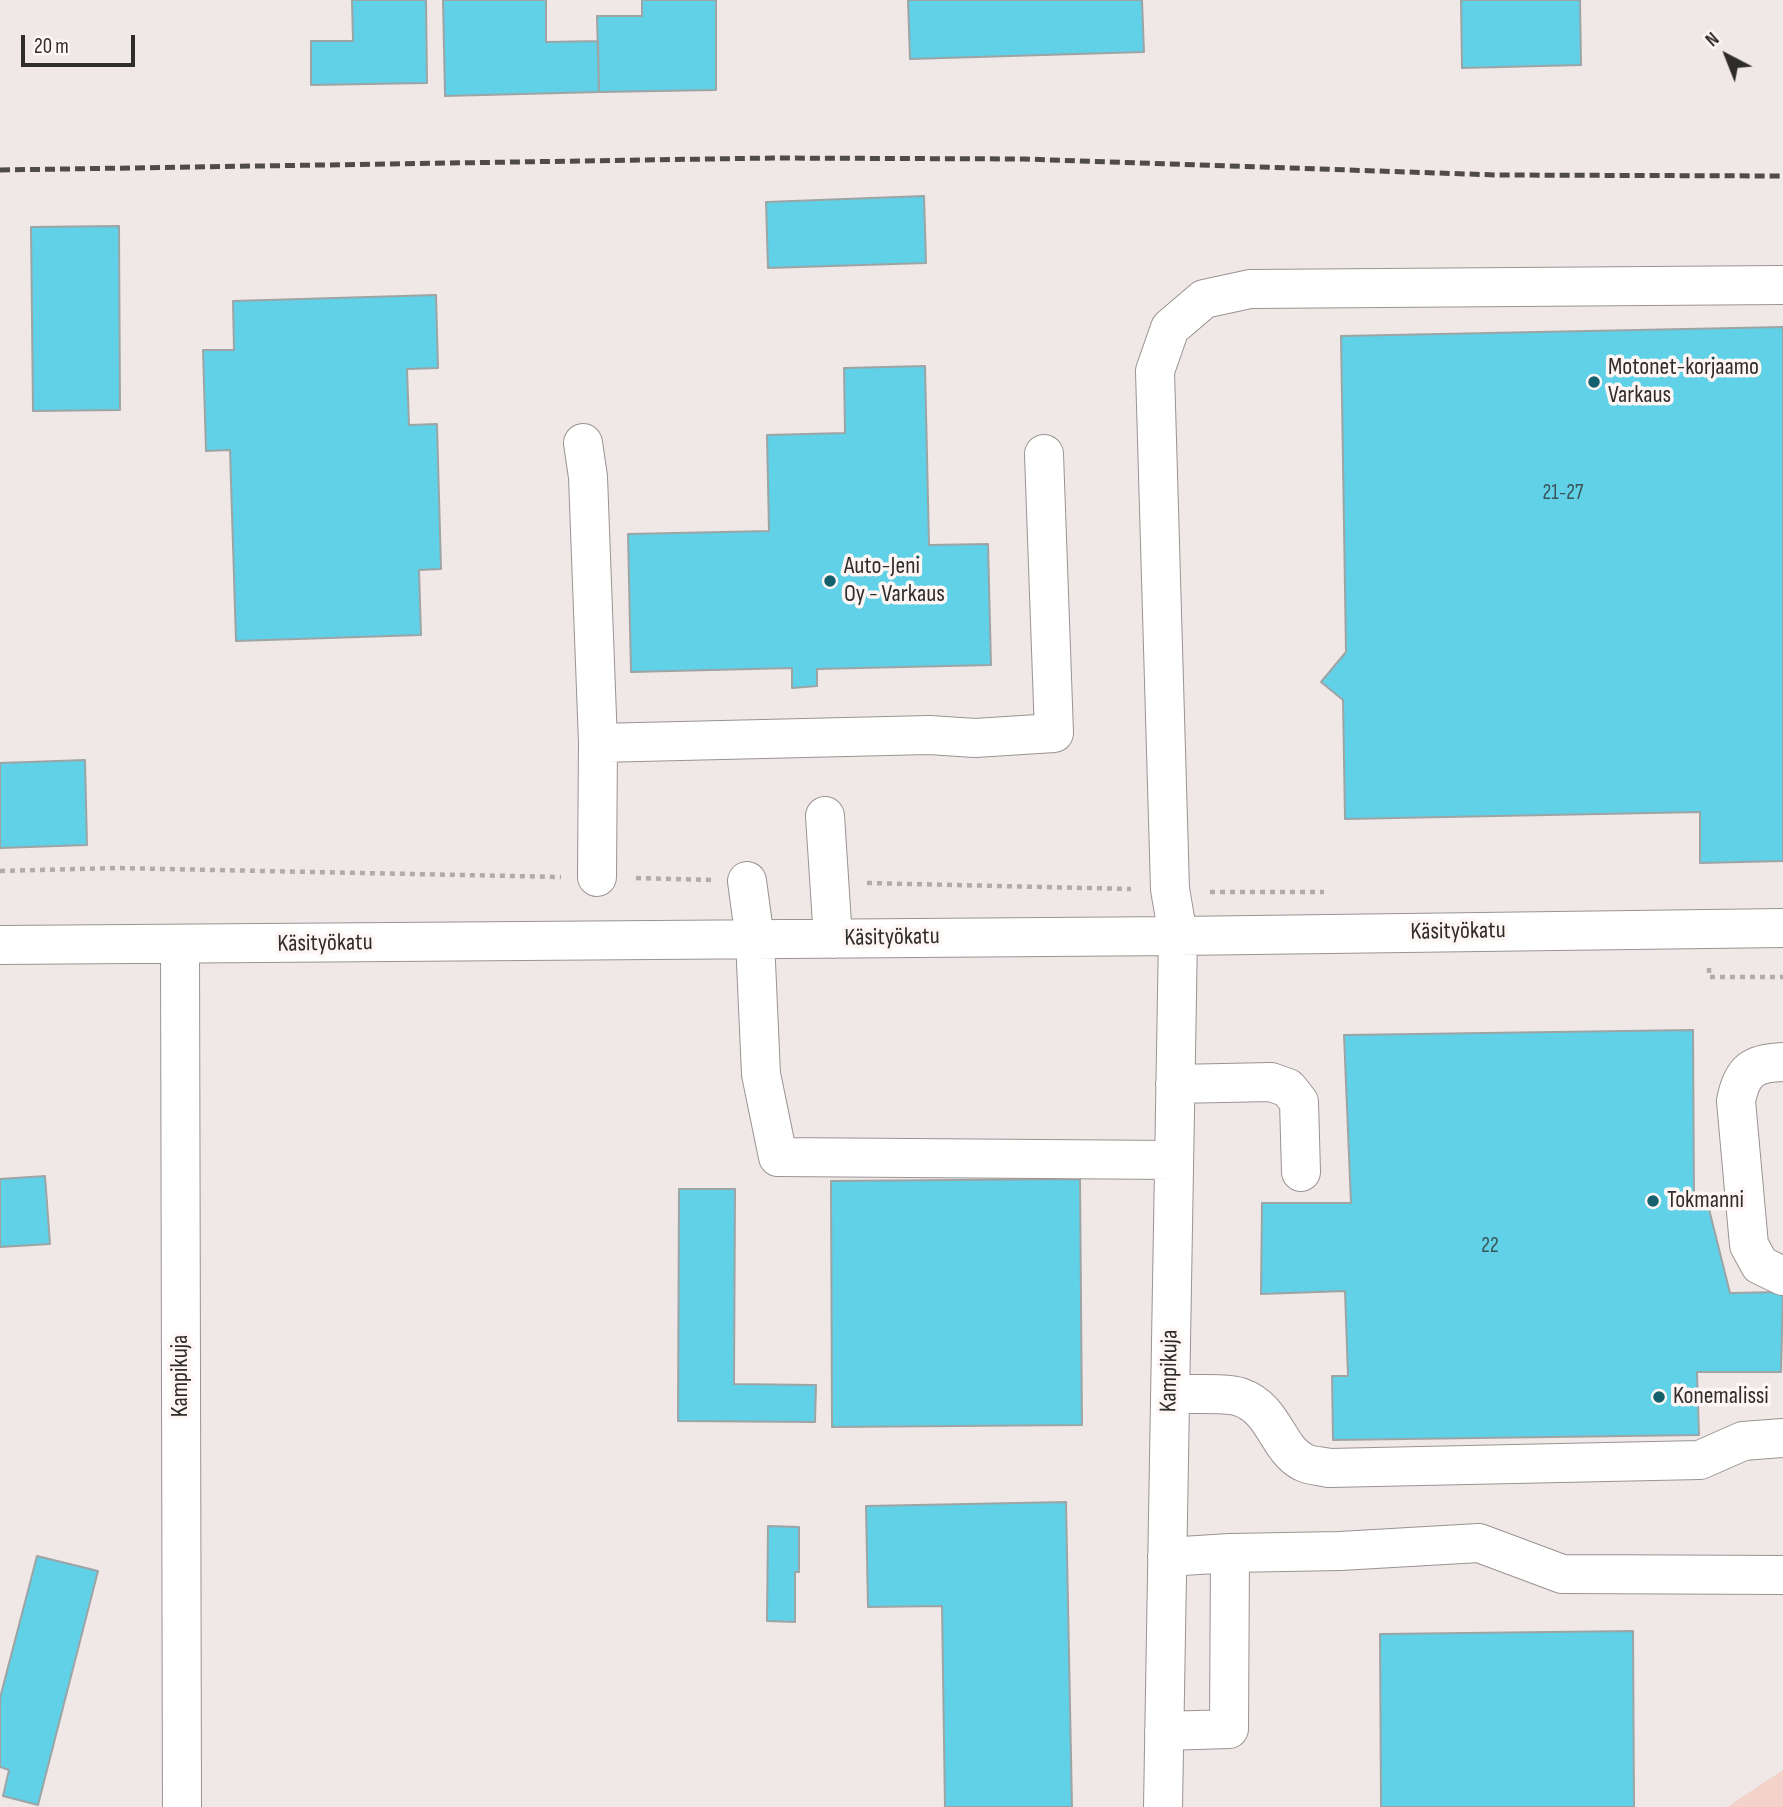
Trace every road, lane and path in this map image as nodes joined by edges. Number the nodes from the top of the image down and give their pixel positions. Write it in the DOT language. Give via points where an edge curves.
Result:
graph roads {
  1 [pos="1783,285"];
  2 [pos="583,443"];
  3 [pos="1044,454"];
  4 [pos="598,743"];
  5 [pos="825,816"];
  6 [pos="0,871"];
  7 [pos="597,877"];
  8 [pos="747,881"];
  9 [pos="830,883"];
  10 [pos="1170,889"];
  11 [pos="1338,892"];
  12 [pos="1783,928"];
  13 [pos="1178,936"];
  14 [pos="833,939"];
  15 [pos="755,940"];
  16 [pos="0,945"];
  17 [pos="180,945"];
  18 [pos="1783,1062"];
  19 [pos="1175,1084"];
  20 [pos="1174,1160"];
  21 [pos="1301,1172"];
  22 [pos="1783,1276"];
  23 [pos="1170,1394"];
  24 [pos="1783,1438"];
  25 [pos="1230,1553"];
  26 [pos="1167,1557"];
  27 [pos="1783,1575"];
  28 [pos="1164,1731"];
  29 [pos="182,1807"];
  30 [pos="1163,1807"];
  1 -- 10 [label="street, Kampikuja" via="1250,289 1204,299 1170,328 1155,371"];
  2 -- 4 [label="street"];
  3 -- 4 [label="street" via="1054,733"];
  4 -- 7 [label="street"];
  5 -- 9 [label="street"];
  6 -- 7 [label="path" via="115,868"];
  7 -- 8 [label="path"];
  8 -- 15 [label="street"];
  9 -- 10 [label="path"];
  9 -- 14 [label="street"];
  10 -- 11 [label="path"];
  10 -- 13 [label="street, Kampikuja"];
  12 -- 13 [label="street, Käsityökatu"];
  13 -- 14 [label="street, Käsityökatu"];
  13 -- 19 [label="street, Kampikuja"];
  14 -- 15 [label="street, Käsityökatu"];
  15 -- 17 [label="street, Käsityökatu"];
  15 -- 20 [label="street" via="761,1074 778,1157"];
  16 -- 17 [label="street, Käsityökatu"];
  17 -- 29 [label="street, Kampikuja"];
  18 -- 22 [label="street" via="1762,1063 1749,1071 1736,1101 1749,1245 1760,1265"];
  19 -- 20 [label="street, Kampikuja"];
  19 -- 21 [label="street" via="1271,1082 1288,1088 1299,1102"];
  20 -- 23 [label="street, Kampikuja"];
  23 -- 24 [label="street" via="1239,1396 1258,1407 1303,1462 1329,1468 1700,1460 1742,1441"];
  23 -- 26 [label="street, Kampikuja"];
  25 -- 26 [label="street"];
  25 -- 27 [label="street" via="1479,1543 1562,1574"];
  25 -- 28 [label="street" via="1229,1729"];
  26 -- 28 [label="street, Kampikuja"];
  28 -- 30 [label="street, Kampikuja"];
}
